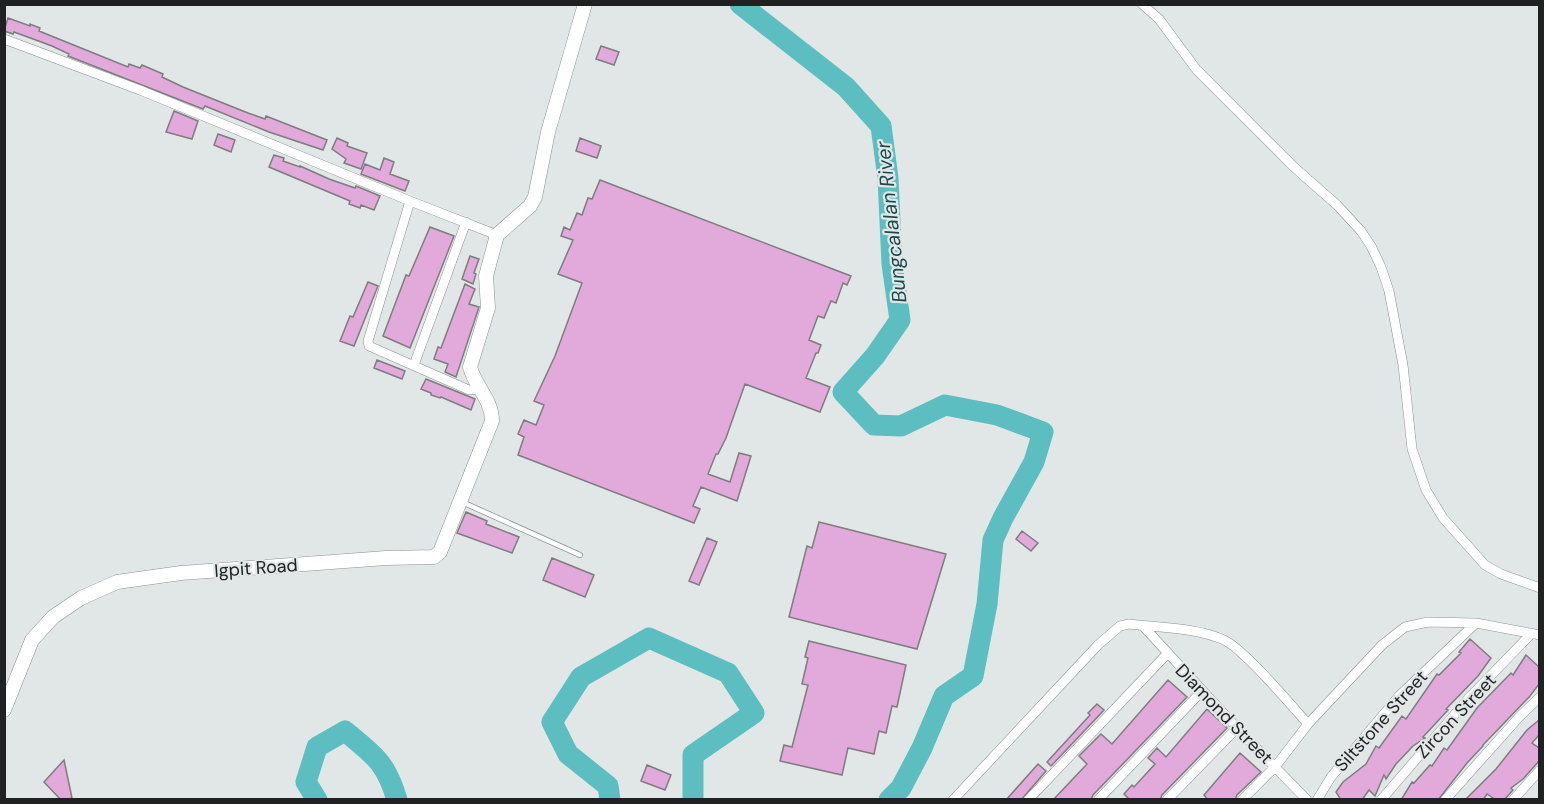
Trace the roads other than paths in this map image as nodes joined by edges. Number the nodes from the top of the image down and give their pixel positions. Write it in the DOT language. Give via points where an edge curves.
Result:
graph roads {
  1 [pos="585,4"];
  2 [pos="1142,4"];
  3 [pos="4,39"];
  4 [pos="410,201"];
  5 [pos="466,222"];
  6 [pos="497,235"];
  7 [pos="414,364"];
  8 [pos="480,389"];
  9 [pos="461,502"];
  10 [pos="580,555"];
  11 [pos="1539,588"];
  12 [pos="1476,623"];
  13 [pos="1143,626"];
  14 [pos="1536,634"];
  15 [pos="1167,654"];
  16 [pos="1202,692"];
  17 [pos="1539,697"];
  18 [pos="4,710"];
  19 [pos="1308,724"];
  20 [pos="1237,728"];
  21 [pos="1275,767"];
  22 [pos="1539,770"];
  23 [pos="953,800"];
  24 [pos="1028,800"];
  25 [pos="1098,800"];
  26 [pos="1167,800"];
  27 [pos="1242,800"];
  28 [pos="1307,800"];
  29 [pos="1317,800"];
  30 [pos="1381,800"];
  31 [pos="1445,800"];
  32 [pos="1513,800"];
  1 -- 6 [label="street" via="548,132 535,197"];
  2 -- 11 [label="street" via="1159,19 1196,69 1361,231 1389,291 1412,448 1426,490 1443,518 1485,565"];
  3 -- 4 [label="street" via="140,90"];
  4 -- 5 [label="street"];
  4 -- 7 [label="street" via="368,341 374,349"];
  5 -- 6 [label="street"];
  5 -- 7 [label="street"];
  6 -- 8 [label="street" via="486,276 488,308 470,367"];
  7 -- 8 [label="street" via="469,390"];
  8 -- 9 [label="street, Igpit Road" via="489,402 490,429"];
  9 -- 10 [label="lane"];
  9 -- 18 [label="street, Igpit Road" via="440,552 434,557 181,573 117,582 81,598 53,617 32,639"];
  12 -- 14 [label="street"];
  12 -- 19 [label="street" via="1428,622 1405,627 1382,645"];
  12 -- 29 [label="street, Siltstone Street" via="1399,696 1331,777"];
  13 -- 15 [label="street, Diamond Street"];
  13 -- 19 [label="street" via="1226,641"];
  13 -- 23 [label="street" via="1129,624 1111,632"];
  14 -- 30 [label="street, Zircon Street" via="1468,699"];
  15 -- 16 [label="street, Diamond Street"];
  15 -- 24 [label="street"];
  16 -- 20 [label="street, Diamond Street"];
  16 -- 25 [label="street"];
  17 -- 31 [label="street"];
  19 -- 21 [label="street"];
  20 -- 21 [label="street, Diamond Street"];
  20 -- 26 [label="street"];
  21 -- 27 [label="street"];
  21 -- 28 [label="street, Diamond Street"];
  22 -- 32 [label="street"];
}
